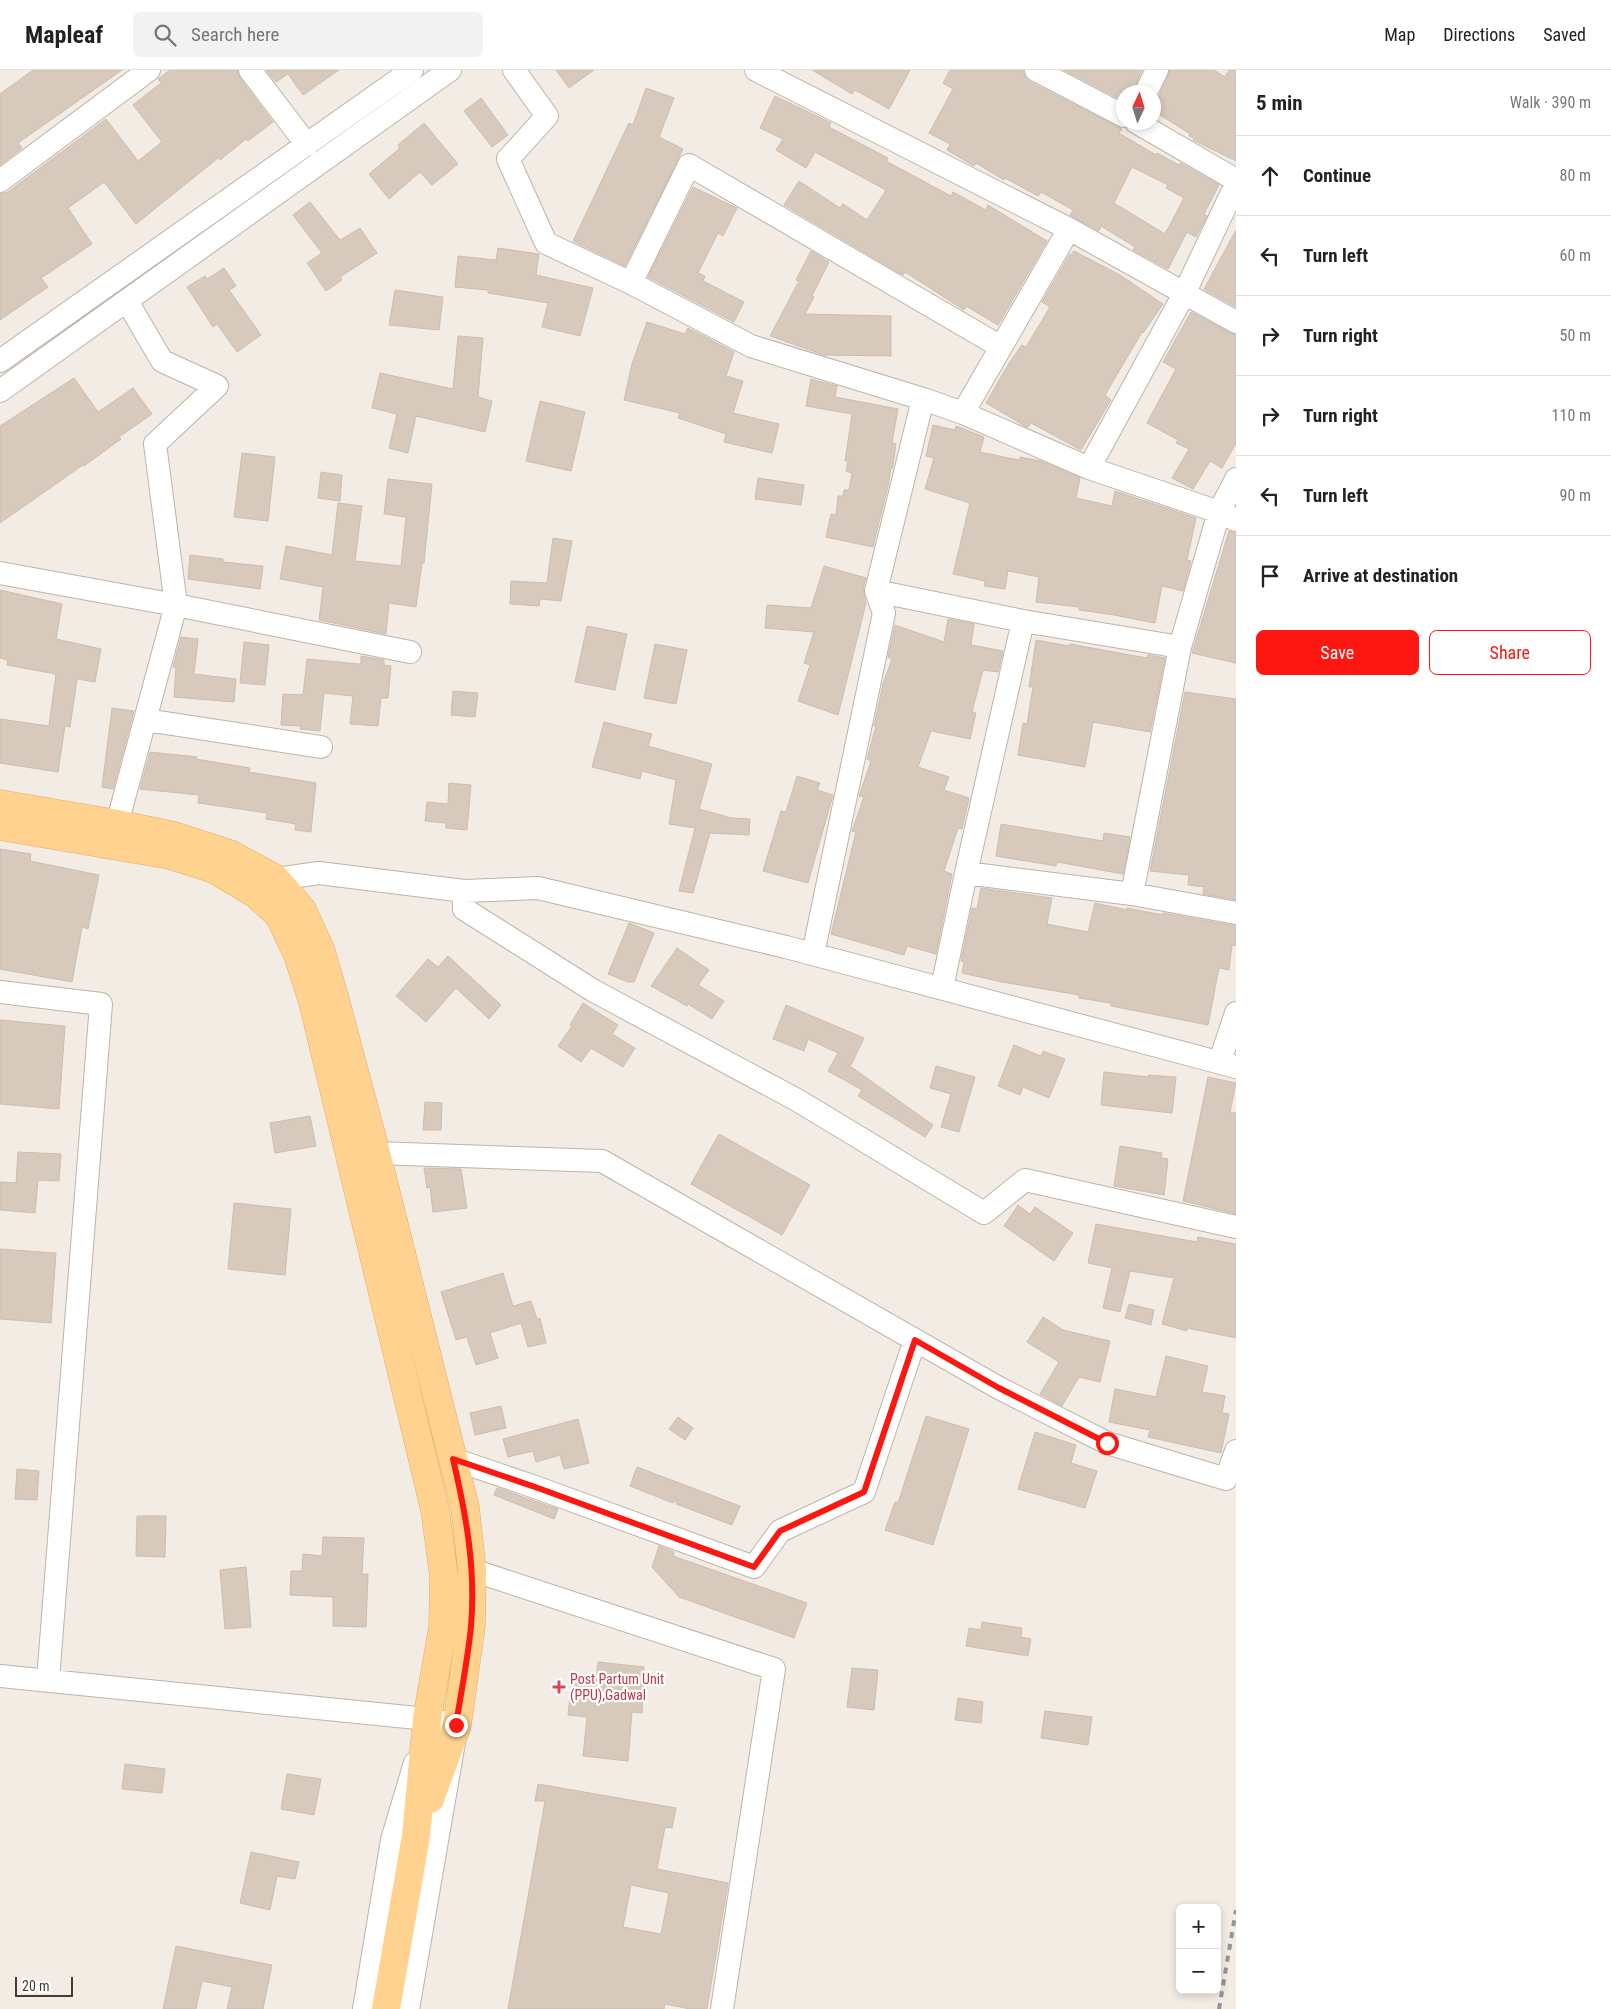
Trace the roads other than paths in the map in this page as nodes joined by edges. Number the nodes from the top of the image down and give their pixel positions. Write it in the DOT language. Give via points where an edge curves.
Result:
graph roads {
  1 [pos="149,70"];
  2 [pos="250,70"];
  3 [pos="450,70"];
  4 [pos="514,70"];
  5 [pos="756,70"];
  6 [pos="1036,70"];
  7 [pos="1157,70"];
  8 [pos="412,76"];
  9 [pos="1150,85"];
  10 [pos="1116,112"];
  11 [pos="1150,130"];
  12 [pos="306,145"];
  13 [pos="1236,180"];
  14 [pos="0,181"];
  15 [pos="1236,184"];
  16 [pos="1069,229"];
  17 [pos="631,283"];
  18 [pos="1184,294"];
  19 [pos="127,301"];
  20 [pos="1236,322"];
  21 [pos="1001,347"];
  22 [pos="0,361"];
  23 [pos="0,390"];
  24 [pos="923,399"];
  25 [pos="963,413"];
  26 [pos="1089,468"];
  27 [pos="1236,479"];
  28 [pos="1228,516"];
  29 [pos="0,572"];
  30 [pos="876,591"];
  31 [pos="176,605"];
  32 [pos="1023,621"];
  33 [pos="1180,647"];
  34 [pos="410,652"];
  35 [pos="146,720"];
  36 [pos="321,747"];
  37 [pos="0,804"];
  38 [pos="117,824"];
  39 [pos="0,826"];
  40 [pos="966,872"];
  41 [pos="266,886"];
  42 [pos="464,891"];
  43 [pos="1132,894"];
  44 [pos="1236,913"];
  45 [pos="813,954"];
  46 [pos="942,988"];
  47 [pos="0,992"];
  48 [pos="1236,1013"];
  49 [pos="1228,1064"];
  50 [pos="376,1153"];
  51 [pos="1236,1227"];
  52 [pos="915,1340"];
  53 [pos="1236,1451"];
  54 [pos="453,1459"];
  55 [pos="472,1570"];
  56 [pos="0,1676"];
  57 [pos="48,1680"];
  58 [pos="427,1720"];
  59 [pos="456,1725"];
  60 [pos="416,1836"];
  61 [pos="364,2009"];
  62 [pos="386,2009"];
  63 [pos="408,2009"];
  64 [pos="722,2009"];
  1 -- 14 [label="street"];
  2 -- 12 [label="street"];
  3 -- 8 [label="street"];
  4 -- 17 [label="street" via="547,116 508,159 546,243"];
  5 -- 16 [label="street"];
  6 -- 10 [label="street"];
  7 -- 9 [label="street"];
  8 -- 12 [label="street"];
  8 -- 19 [label="street"];
  11 -- 13 [label="street"];
  12 -- 22 [label="street"];
  15 -- 18 [label="street"];
  16 -- 18 [label="street"];
  16 -- 21 [label="street"];
  17 -- 21 [label="street" via="689,165"];
  17 -- 24 [label="street" via="751,346"];
  18 -- 20 [label="street"];
  18 -- 26 [label="street"];
  19 -- 23 [label="street"];
  19 -- 31 [label="street" via="162,361 217,386 155,444"];
  21 -- 25 [label="street"];
  24 -- 25 [label="street"];
  24 -- 30 [label="street"];
  25 -- 26 [label="street"];
  26 -- 28 [label="street"];
  27 -- 28 [label="street"];
  28 -- 33 [label="street"];
  29 -- 31 [label="street"];
  30 -- 32 [label="street"];
  30 -- 45 [label="street" via="884,613"];
  31 -- 34 [label="street"];
  31 -- 35 [label="street"];
  32 -- 33 [label="street"];
  32 -- 40 [label="street"];
  33 -- 43 [label="street"];
  35 -- 36 [label="street"];
  35 -- 38 [label="street"];
  37 -- 38 [label="main road"];
  38 -- 41 [label="main road" via="174,836 230,854"];
  39 -- 41 [label="main road" via="170,855"];
  40 -- 43 [label="street"];
  40 -- 46 [label="street"];
  41 -- 42 [label="street" via="319,872"];
  41 -- 50 [label="main road" via="302,910 320,949"];
  41 -- 58 [label="main road" via="298,954 314,1002 435,1510 444,1577 443,1627"];
  42 -- 45 [label="street" via="538,888"];
  42 -- 51 [label="street" via="464,909 594,992 797,1100 984,1212 1025,1180"];
  43 -- 44 [label="street"];
  45 -- 46 [label="street"];
  46 -- 49 [label="street"];
  47 -- 57 [label="street" via="101,1004"];
  48 -- 49 [label="street"];
  50 -- 52 [label="street" via="602,1161"];
  50 -- 54 [label="main road"];
  52 -- 53 [label="street" via="999,1388 1107,1443 1226,1479"];
  52 -- 54 [label="street" via="864,1492 780,1531 754,1567"];
  54 -- 55 [label="main road" via="465,1507"];
  55 -- 59 [label="main road" via="471,1626"];
  55 -- 64 [label="street" via="774,1668"];
  56 -- 57 [label="street"];
  57 -- 58 [label="street"];
  58 -- 59 [label="street"];
  58 -- 60 [label="main road"];
  58 -- 61 [label="street" via="392,1840"];
  59 -- 60 [label="main road"];
  59 -- 63 [label="street"];
  60 -- 62 [label="main road"];
}
